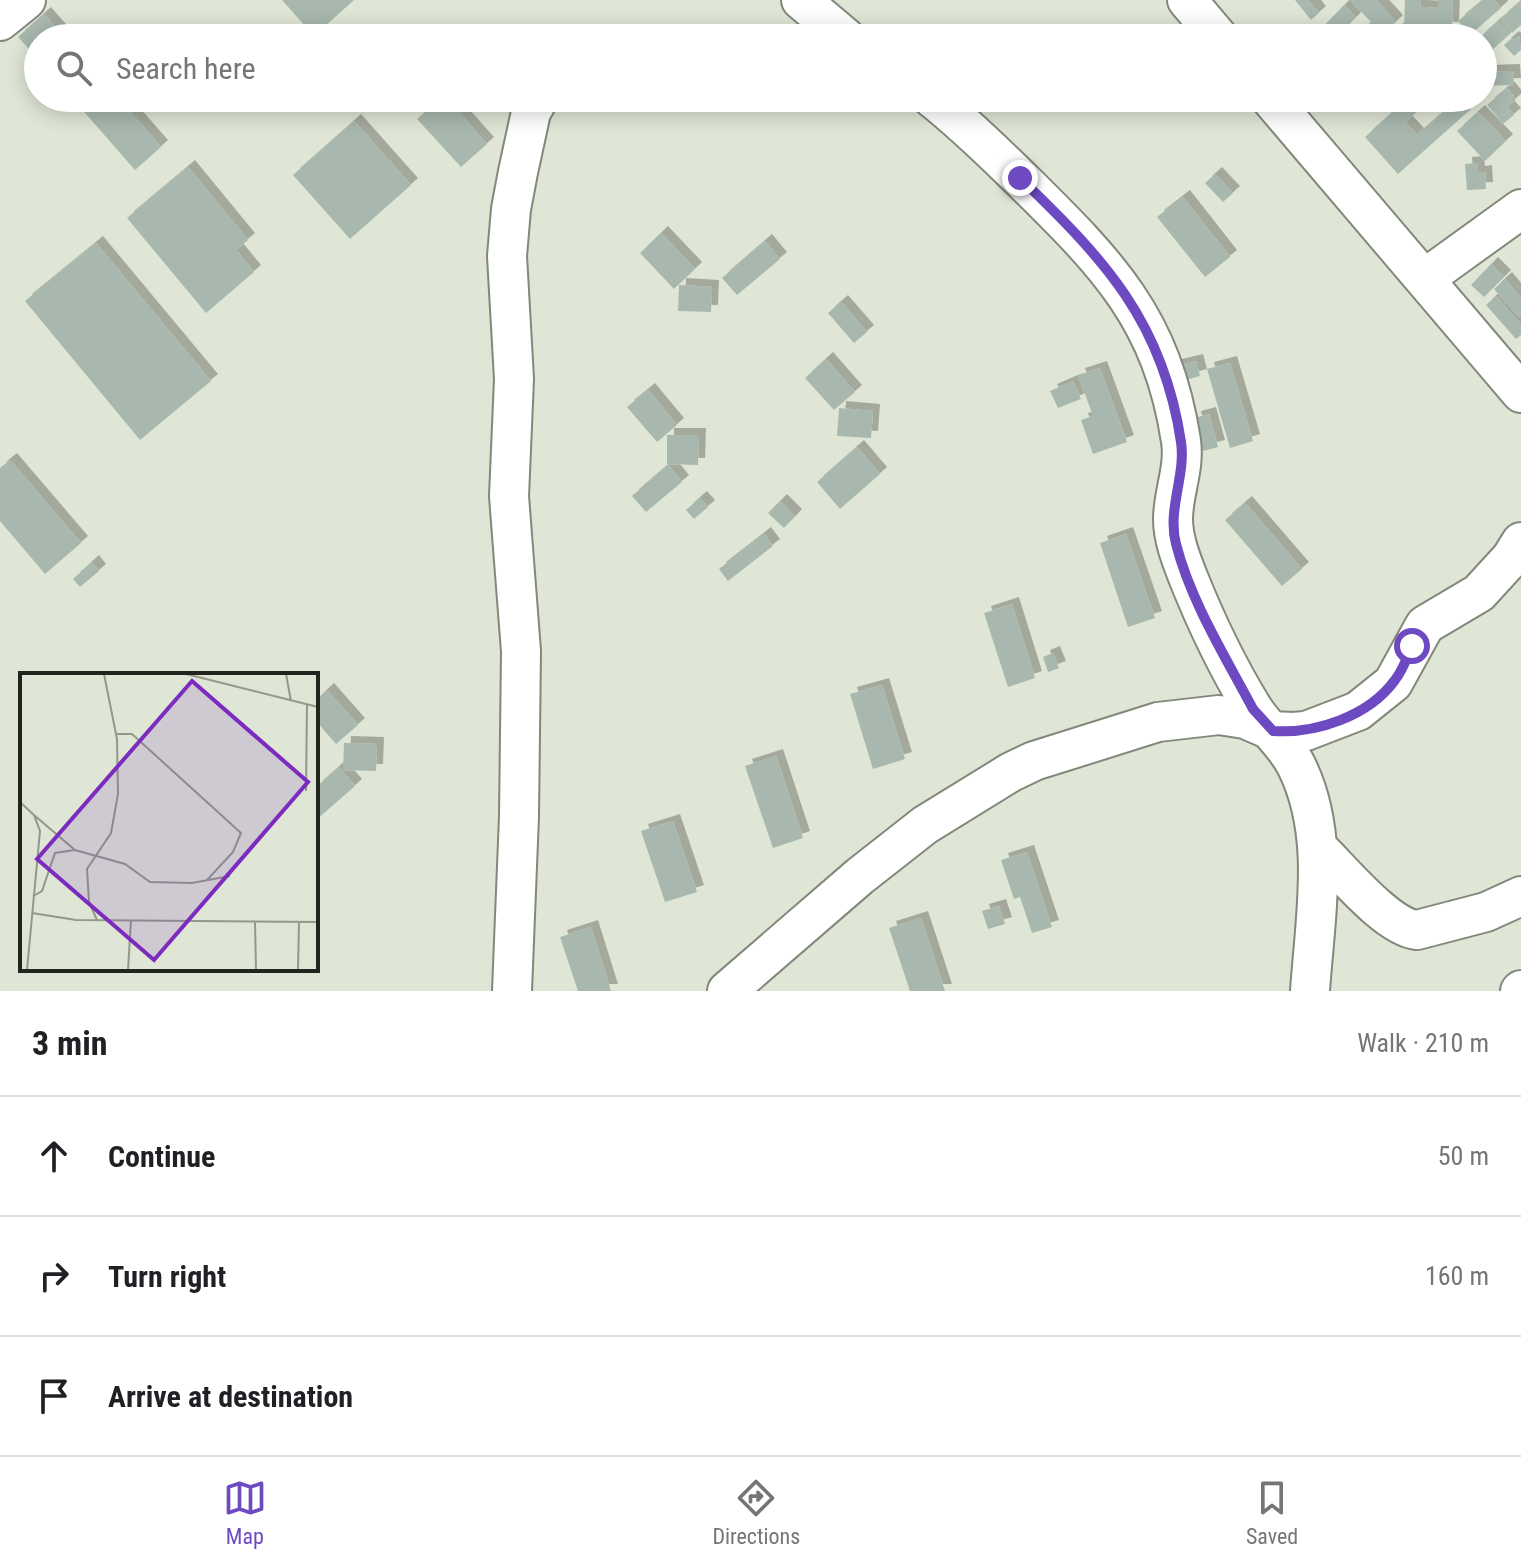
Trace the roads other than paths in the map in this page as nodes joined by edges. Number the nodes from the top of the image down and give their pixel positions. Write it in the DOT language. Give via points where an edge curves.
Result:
graph roads {
  1 [pos="26,0"];
  2 [pos="801,0"];
  3 [pos="1187,0"];
  4 [pos="0,21"];
  5 [pos="829,24"];
  6 [pos="1207,24"];
  7 [pos="531,112"];
  8 [pos="949,112"];
  9 [pos="1282,112"];
  10 [pos="1521,209"];
  11 [pos="1424,279"];
  12 [pos="1521,393"];
  13 [pos="1521,542"];
  14 [pos="1273,731"];
  15 [pos="1319,849"];
  16 [pos="1521,896"];
  17 [pos="512,991"];
  18 [pos="727,991"];
  19 [pos="1310,991"];
  1 -- 4 [label="street"];
  2 -- 5 [label="street"];
  3 -- 6 [label="street"];
  7 -- 17 [label="street" via="507,256 514,379 509,496 521,651"];
  8 -- 14 [label="street" via="1077,233 1137,311 1157,349 1181,444 1173,518 1176,544 1226,661 1253,709"];
  9 -- 11 [label="street"];
  10 -- 11 [label="street"];
  11 -- 12 [label="street"];
  13 -- 14 [label="street" via="1479,593 1425,625 1402,671 1377,699 1306,731"];
  14 -- 15 [label="street" via="1302,779"];
  14 -- 18 [label="street" via="1219,715 1158,722 1022,766 925,825"];
  15 -- 16 [label="street" via="1407,929 1486,912"];
  15 -- 19 [label="street"];
}
